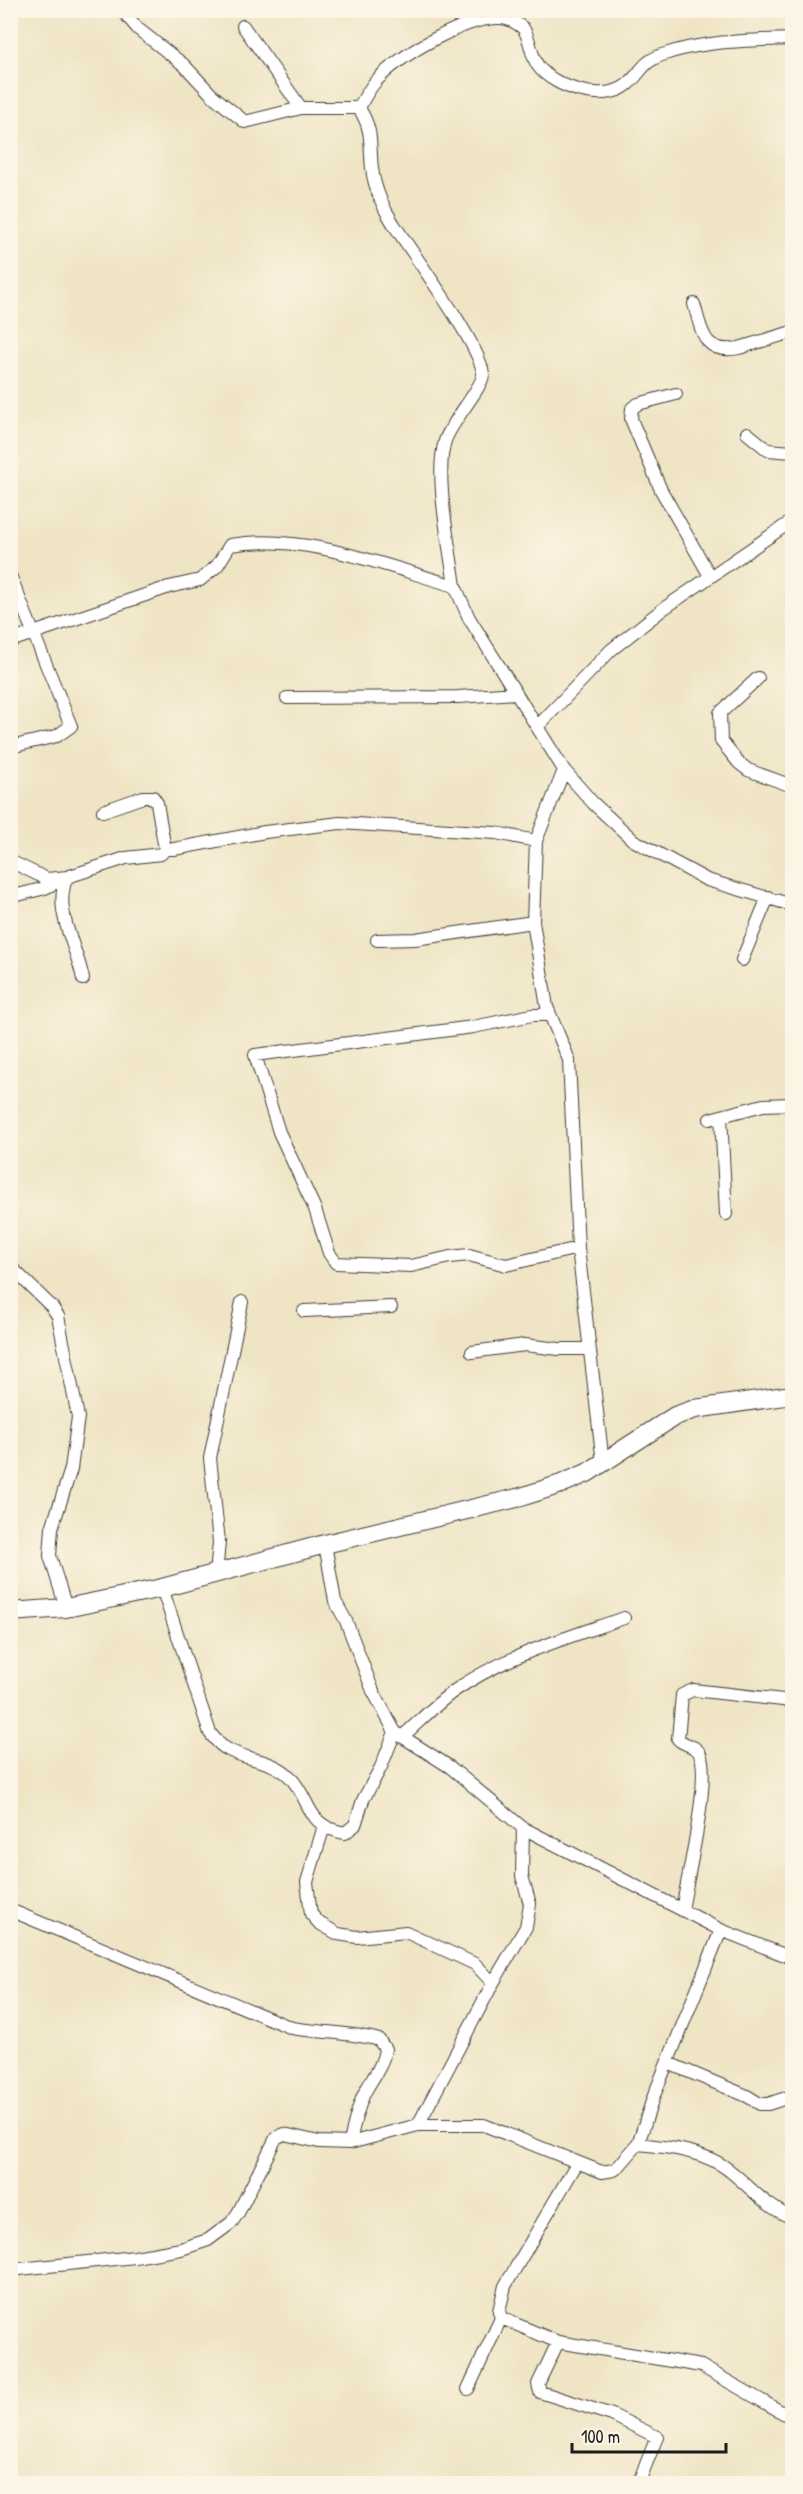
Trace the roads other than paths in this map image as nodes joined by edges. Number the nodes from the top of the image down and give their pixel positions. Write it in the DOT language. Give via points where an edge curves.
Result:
graph roads {
  1 [pos="122,10"];
  2 [pos="243,26"];
  3 [pos="792,39"];
  4 [pos="301,108"];
  5 [pos="359,108"];
  6 [pos="694,304"];
  7 [pos="792,332"];
  8 [pos="676,394"];
  9 [pos="747,433"];
  10 [pos="792,452"];
  11 [pos="792,521"];
  12 [pos="10,575"];
  13 [pos="710,576"];
  14 [pos="455,586"];
  15 [pos="35,634"];
  16 [pos="10,641"];
  17 [pos="758,678"];
  18 [pos="516,693"];
  19 [pos="287,698"];
  20 [pos="537,727"];
  21 [pos="10,747"];
  22 [pos="564,770"];
  23 [pos="792,786"];
  24 [pos="103,811"];
  25 [pos="536,841"];
  26 [pos="165,849"];
  27 [pos="10,861"];
  28 [pos="67,877"];
  29 [pos="10,897"];
  30 [pos="768,897"];
  31 [pos="792,905"];
  32 [pos="533,922"];
  33 [pos="377,940"];
  34 [pos="742,960"];
  35 [pos="83,979"];
  36 [pos="550,1015"];
  37 [pos="414,1040"];
  38 [pos="311,1044"];
  39 [pos="792,1104"];
  40 [pos="726,1214"];
  41 [pos="578,1248"];
  42 [pos="10,1266"];
  43 [pos="242,1302"];
  44 [pos="392,1307"];
  45 [pos="304,1311"];
  46 [pos="589,1349"];
  47 [pos="471,1352"];
  48 [pos="792,1395"];
  49 [pos="603,1463"];
  50 [pos="325,1545"];
  51 [pos="216,1575"];
  52 [pos="162,1588"];
  53 [pos="66,1608"];
  54 [pos="10,1612"];
  55 [pos="624,1618"];
  56 [pos="792,1701"];
  57 [pos="398,1735"];
  58 [pos="324,1826"];
  59 [pos="523,1828"];
  60 [pos="10,1910"];
  61 [pos="682,1910"];
  62 [pos="721,1930"];
  63 [pos="792,1958"];
  64 [pos="493,1983"];
  65 [pos="668,2063"];
  66 [pos="792,2096"];
  67 [pos="418,2125"];
  68 [pos="350,2143"];
  69 [pos="638,2144"];
  70 [pos="577,2163"];
  71 [pos="792,2218"];
  72 [pos="10,2270"];
  73 [pos="501,2318"];
  74 [pos="558,2342"];
  75 [pos="468,2389"];
  76 [pos="792,2418"];
  77 [pos="638,2484"];
  1 -- 4 [label="street" via="138,29 184,65 244,122"];
  2 -- 4 [label="street"];
  3 -- 5 [label="street" via="721,41 663,54 646,62 628,85 602,94 584,93 542,70 533,58 523,28 503,18 445,33 428,43 376,80"];
  4 -- 5 [label="street"];
  5 -- 14 [label="street" via="370,130 372,169 387,211 482,366 480,386 450,429 442,459"];
  6 -- 7 [label="street" via="708,344 716,348 730,350"];
  8 -- 13 [label="street" via="638,404 632,408 631,419 661,490"];
  9 -- 10 [label="street" via="768,450"];
  11 -- 13 [label="street"];
  12 -- 15 [label="street"];
  13 -- 20 [label="street" via="610,650"];
  14 -- 15 [label="street" via="332,551 246,542 230,545 217,566 200,580"];
  14 -- 18 [label="street" via="469,618"];
  15 -- 16 [label="street"];
  15 -- 21 [label="street" via="71,726 57,736"];
  17 -- 23 [label="street" via="720,713 722,741 748,770"];
  18 -- 19 [label="street"];
  18 -- 20 [label="street"];
  20 -- 22 [label="street"];
  22 -- 25 [label="street"];
  22 -- 30 [label="street" via="633,840 707,880"];
  24 -- 26 [label="street" via="142,796 153,796"];
  25 -- 26 [label="street" via="496,833 340,823"];
  25 -- 32 [label="street"];
  26 -- 28 [label="street" via="161,854 126,858"];
  27 -- 28 [label="street" via="47,879"];
  28 -- 29 [label="street" via="45,888"];
  28 -- 35 [label="street" via="61,901"];
  30 -- 31 [label="street"];
  30 -- 34 [label="street"];
  32 -- 33 [label="street" via="415,939"];
  32 -- 36 [label="street"];
  36 -- 41 [label="street" via="570,1066"];
  36 -- 41 [label="street" via="255,1055 279,1132 336,1263 411,1266 469,1255 507,1265"];
  37 -- 38 [label="street" via="383,1047"];
  39 -- 40 [label="street" via="716,1117"];
  41 -- 46 [label="street"];
  42 -- 53 [label="street" via="58,1316 78,1417 71,1469 52,1528 50,1556"];
  43 -- 51 [label="street" via="210,1458 219,1542"];
  44 -- 45 [label="street"];
  46 -- 47 [label="street" via="525,1345"];
  46 -- 49 [label="street"];
  48 -- 49 [label="street" via="675,1416"];
  49 -- 50 [label="street" via="576,1479 521,1497"];
  50 -- 51 [label="street"];
  50 -- 57 [label="street" via="335,1601 373,1691"];
  51 -- 52 [label="street"];
  52 -- 53 [label="street"];
  52 -- 58 [label="street" via="210,1733 225,1749 264,1761 290,1777 315,1820"];
  53 -- 54 [label="street"];
  55 -- 57 [label="street" via="474,1679"];
  56 -- 61 [label="street" via="693,1690 682,1695 678,1739 696,1748 701,1760 701,1793"];
  57 -- 58 [label="street" via="363,1800 355,1825 345,1833"];
  57 -- 59 [label="street" via="450,1767"];
  58 -- 64 [label="street" via="307,1882 311,1914 320,1923 338,1934 357,1937 406,1932 475,1964"];
  59 -- 61 [label="street"];
  59 -- 64 [label="street" via="522,1876 530,1914"];
  60 -- 68 [label="street" via="292,2028 379,2040 385,2049 384,2060 359,2107"];
  61 -- 62 [label="street"];
  62 -- 63 [label="street"];
  62 -- 65 [label="street"];
  64 -- 67 [label="street"];
  65 -- 66 [label="street" via="760,2104"];
  65 -- 69 [label="street"];
  67 -- 68 [label="street"];
  67 -- 70 [label="street" via="484,2125"];
  68 -- 72 [label="street" via="319,2142 284,2134 276,2138 238,2213 208,2240 135,2257"];
  69 -- 70 [label="street" via="624,2161 607,2172"];
  69 -- 71 [label="street" via="709,2158 730,2170 760,2200"];
  70 -- 73 [label="street" via="505,2286"];
  73 -- 74 [label="street"];
  73 -- 75 [label="street"];
  74 -- 76 [label="street" via="701,2366"];
  74 -- 77 [label="street" via="538,2384 540,2392 612,2415 657,2436"];
}
